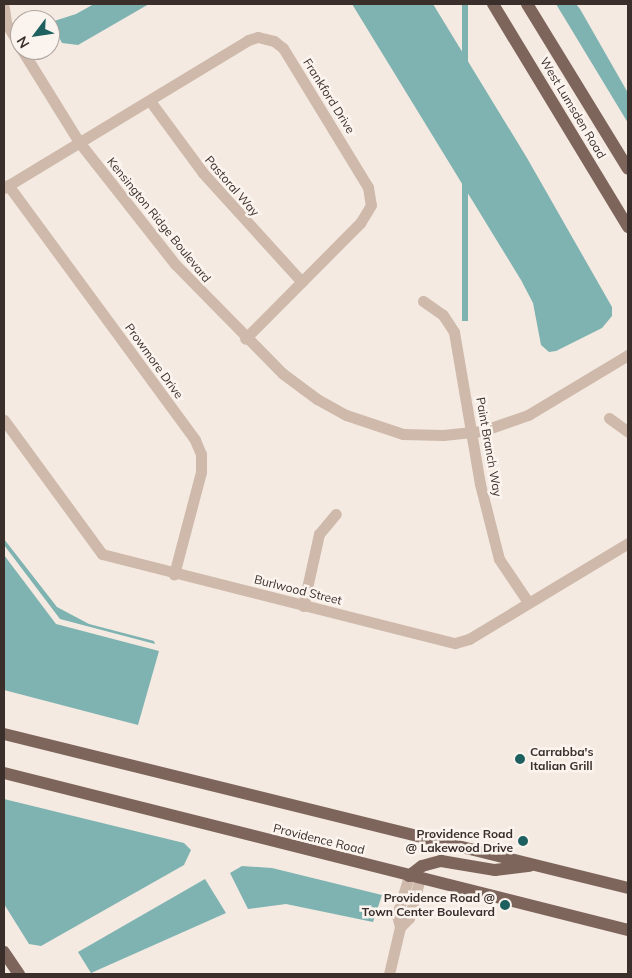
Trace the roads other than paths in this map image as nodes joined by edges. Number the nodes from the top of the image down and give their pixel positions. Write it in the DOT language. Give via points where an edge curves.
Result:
graph roads {
  1 [pos="493,4"];
  2 [pos="527,4"];
  3 [pos="4,8"];
  4 [pos="5,22"];
  5 [pos="28,60"];
  6 [pos="150,101"];
  7 [pos="79,142"];
  8 [pos="628,169"];
  9 [pos="6,187"];
  10 [pos="628,227"];
  11 [pos="302,282"];
  12 [pos="423,301"];
  13 [pos="245,339"];
  14 [pos="628,355"];
  15 [pos="609,418"];
  16 [pos="4,420"];
  17 [pos="473,432"];
  18 [pos="628,432"];
  19 [pos="336,514"];
  20 [pos="628,543"];
  21 [pos="174,574"];
  22 [pos="528,602"];
  23 [pos="303,606"];
  24 [pos="4,734"];
  25 [pos="4,773"];
  26 [pos="535,865"];
  27 [pos="415,877"];
  28 [pos="628,888"];
  29 [pos="628,930"];
  30 [pos="4,952"];
  31 [pos="19,974"];
  32 [pos="389,974"];
  1 -- 10 [label="main road, West Lumsden Road"];
  2 -- 8 [label="main road, West Lumsden Road"];
  3 -- 4 [label="street"];
  5 -- 7 [label="street, Kensington Ridge Boulevard"];
  6 -- 7 [label="street, Frankford Drive"];
  6 -- 11 [label="street, Pastoral Way" via="202,173"];
  6 -- 11 [label="street, Frankford Drive" via="254,38 270,39 283,48 371,195 371,204 363,220"];
  7 -- 9 [label="street"];
  7 -- 13 [label="street, Kensington Ridge Boulevard" via="174,264"];
  9 -- 21 [label="street, Prowmore Drive" via="201,454 202,472"];
  11 -- 13 [label="street, Frankford Drive"];
  12 -- 17 [label="street, Paint Branch Way" via="443,315 454,332"];
  13 -- 17 [label="street, Kensington Ridge Boulevard" via="303,390 361,422 418,435"];
  14 -- 17 [label="street, Kensington Ridge Boulevard" via="528,416"];
  15 -- 18 [label="street"];
  16 -- 21 [label="street, Burlwood Street" via="102,554"];
  17 -- 22 [label="street, Paint Branch Way" via="480,484 499,560"];
  19 -- 23 [label="street" via="319,534"];
  20 -- 22 [label="street, Burlwood Street"];
  21 -- 23 [label="street, Burlwood Street"];
  22 -- 23 [label="street, Burlwood Street" via="469,639 455,643"];
  24 -- 26 [label="main road"];
  25 -- 27 [label="main road, Providence Road"];
  26 -- 27 [label="main road" via="495,870 441,861 422,866"];
  26 -- 28 [label="main road"];
  27 -- 29 [label="main road, Providence Road"];
  27 -- 32 [label="street" via="397,916 400,927"];
  30 -- 31 [label="main road"];
}
